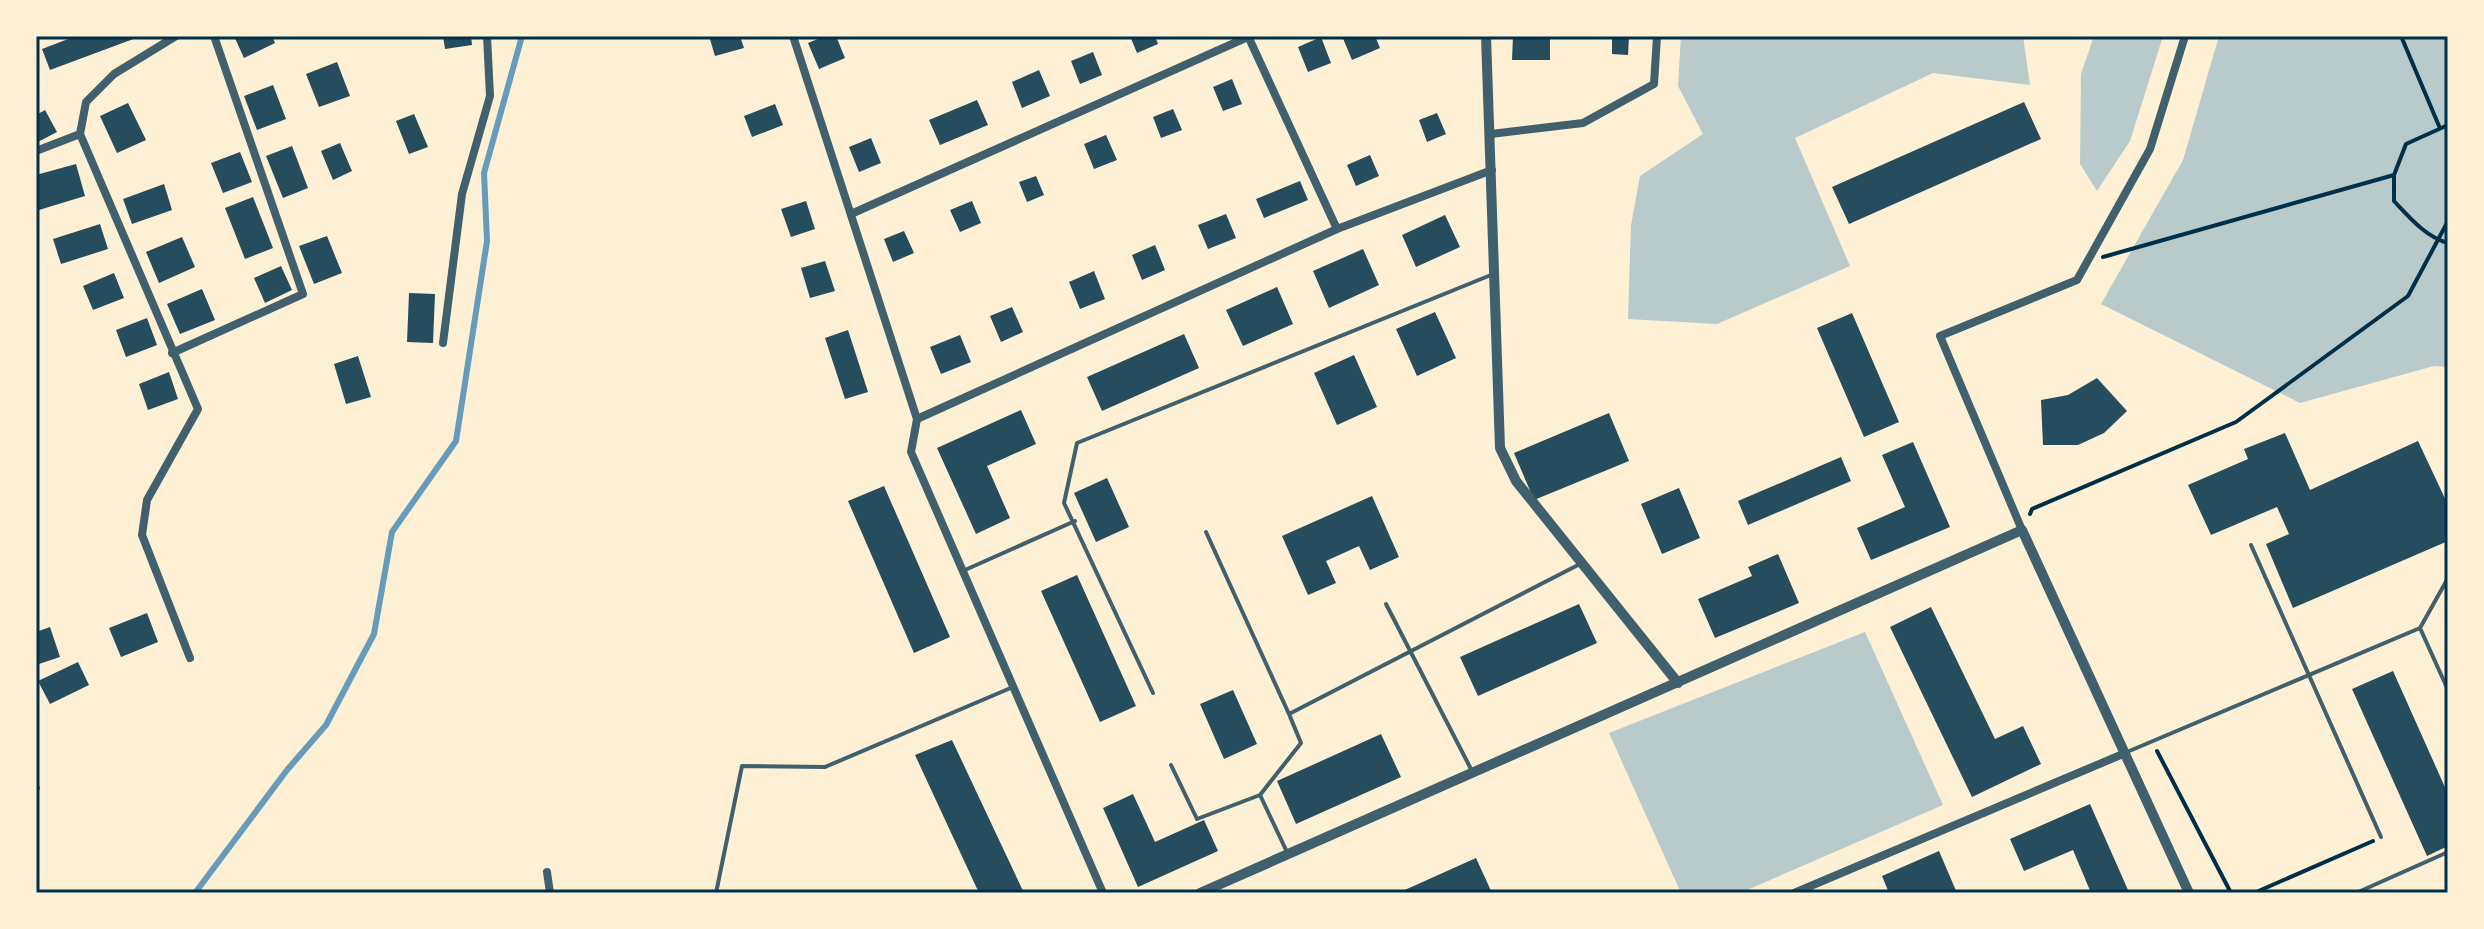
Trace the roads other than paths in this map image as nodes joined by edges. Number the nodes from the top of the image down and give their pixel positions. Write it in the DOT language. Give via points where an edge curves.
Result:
graph roads {
  1 [pos="176,36"];
  2 [pos="214,36"];
  3 [pos="487,36"];
  4 [pos="793,36"];
  5 [pos="1249,36"];
  6 [pos="1486,36"];
  7 [pos="1657,36"];
  8 [pos="2185,36"];
  9 [pos="80,134"];
  10 [pos="1491,134"];
  11 [pos="36,151"];
  12 [pos="1492,170"];
  13 [pos="851,214"];
  14 [pos="1337,229"];
  15 [pos="1497,273"];
  16 [pos="443,343"];
  17 [pos="172,353"];
  18 [pos="917,419"];
  19 [pos="1075,521"];
  20 [pos="2022,530"];
  21 [pos="1206,532"];
  22 [pos="2251,545"];
  23 [pos="1582,562"];
  24 [pos="965,570"];
  25 [pos="2448,578"];
  26 [pos="1386,604"];
  27 [pos="2420,628"];
  28 [pos="1410,651"];
  29 [pos="190,658"];
  30 [pos="2309,676"];
  31 [pos="1678,683"];
  32 [pos="1015,686"];
  33 [pos="2448,690"];
  34 [pos="1153,693"];
  35 [pos="1289,714"];
  36 [pos="2123,754"];
  37 [pos="1171,765"];
  38 [pos="1473,773"];
  39 [pos="1260,795"];
  40 [pos="2381,837"];
  41 [pos="2448,852"];
  42 [pos="1288,854"];
  43 [pos="547,872"];
  44 [pos="550,893"];
  45 [pos="716,893"];
  46 [pos="1103,893"];
  47 [pos="1200,893"];
  48 [pos="1794,893"];
  49 [pos="2189,893"];
  50 [pos="2356,893"];
  1 -- 9 [label="street" via="114,74 86,102"];
  2 -- 17 [label="street" via="303,294"];
  3 -- 16 [label="street" via="490,96 462,194"];
  4 -- 13 [label="street"];
  5 -- 13 [label="street"];
  5 -- 14 [label="street"];
  6 -- 10 [label="street"];
  7 -- 10 [label="street" via="1654,84 1583,123"];
  8 -- 20 [label="street" via="2150,149 2077,280 1940,336"];
  9 -- 11 [label="street"];
  9 -- 17 [label="street"];
  10 -- 12 [label="street"];
  12 -- 14 [label="street"];
  12 -- 15 [label="street"];
  13 -- 18 [label="street"];
  14 -- 18 [label="street"];
  15 -- 19 [label="lane" via="1077,443 1064,503"];
  15 -- 23 [label="street" via="1500,448 1516,481"];
  17 -- 29 [label="street" via="198,409 147,500 142,535"];
  18 -- 24 [label="street" via="911,452"];
  19 -- 24 [label="lane"];
  19 -- 34 [label="lane"];
  20 -- 31 [label="street"];
  20 -- 36 [label="street"];
  21 -- 35 [label="lane"];
  22 -- 30 [label="lane"];
  23 -- 28 [label="lane"];
  23 -- 31 [label="street"];
  24 -- 32 [label="street"];
  25 -- 27 [label="lane"];
  26 -- 28 [label="lane"];
  27 -- 30 [label="lane"];
  27 -- 33 [label="lane"];
  28 -- 35 [label="lane"];
  28 -- 38 [label="lane"];
  30 -- 36 [label="lane"];
  30 -- 40 [label="lane"];
  31 -- 38 [label="street"];
  32 -- 45 [label="lane" via="825,767 742,766"];
  32 -- 46 [label="street"];
  35 -- 39 [label="lane" via="1301,743"];
  36 -- 48 [label="street"];
  36 -- 49 [label="street"];
  37 -- 39 [label="lane" via="1197,819"];
  38 -- 42 [label="street"];
  39 -- 42 [label="lane"];
  41 -- 50 [label="lane"];
  42 -- 47 [label="street"];
  43 -- 44 [label="street"];
}
